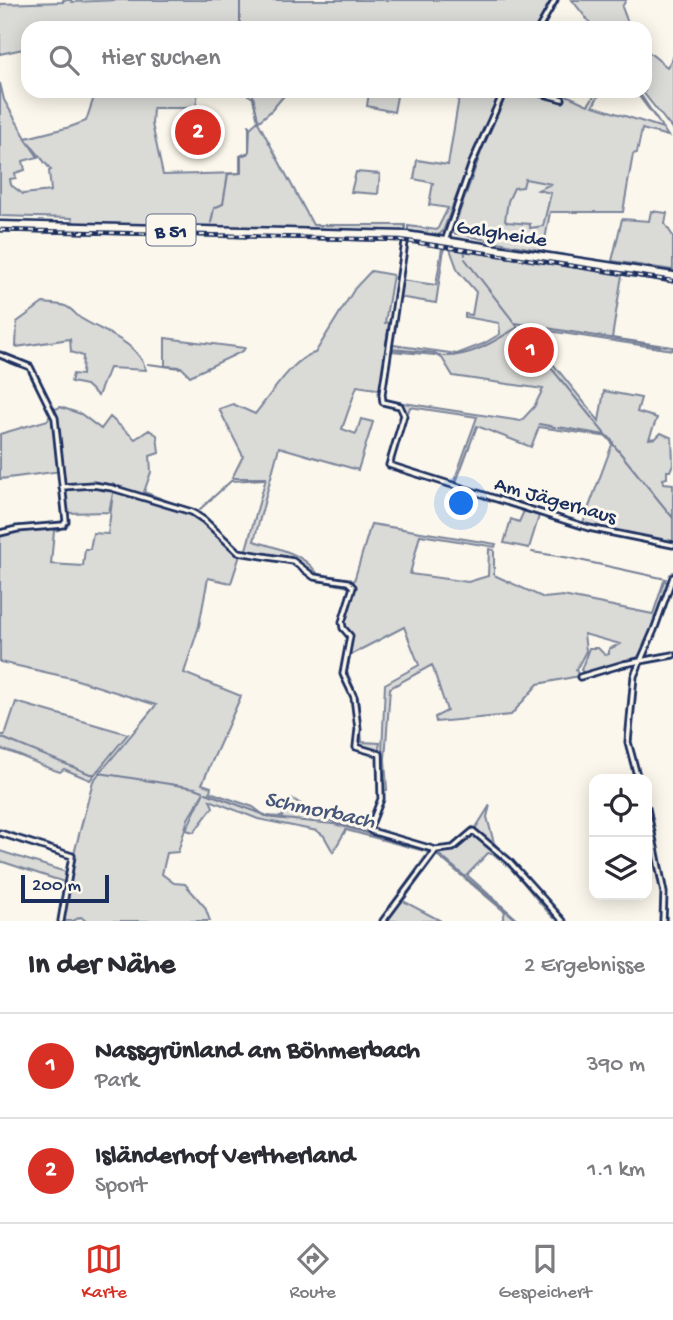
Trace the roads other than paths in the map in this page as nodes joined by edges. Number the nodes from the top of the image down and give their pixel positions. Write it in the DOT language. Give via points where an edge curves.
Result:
graph roads {
  1 [pos="555,0"];
  2 [pos="543,21"];
  3 [pos="501,98"];
  4 [pos="558,98"];
  5 [pos="562,99"];
  6 [pos="0,226"];
  7 [pos="447,231"];
  8 [pos="406,236"];
  9 [pos="445,241"];
  10 [pos="456,243"];
  11 [pos="673,277"];
  12 [pos="0,355"];
  13 [pos="62,487"];
  14 [pos="0,533"];
  15 [pos="673,545"];
  16 [pos="673,577"];
  17 [pos="673,655"];
  18 [pos="640,661"];
  19 [pos="580,677"];
  20 [pos="637,774"];
  21 [pos="0,833"];
  22 [pos="652,833"];
  23 [pos="436,850"];
  24 [pos="61,921"];
  25 [pos="383,921"];
  26 [pos="563,921"];
  27 [pos="663,921"];
  1 -- 2 [label="street"];
  3 -- 7 [label="street"];
  4 -- 5 [label="street"];
  6 -- 8 [label="main road, Galgheide / B 51"];
  7 -- 9 [label="street"];
  7 -- 10 [label="street"];
  8 -- 9 [label="main road, Galgheide / B 51"];
  8 -- 15 [label="street, Am Jägerhaus" via="382,394 383,402 400,406 404,415 389,466 589,528"];
  9 -- 10 [label="main road, Galgheide / B 51"];
  10 -- 11 [label="main road, Galgheide / B 51"];
  12 -- 13 [label="street" via="30,367 55,418"];
  13 -- 14 [label="street" via="65,523"];
  13 -- 23 [label="street" via="112,488 192,512 238,552 293,561 314,577 348,582 353,587 342,622 350,636 343,674 354,697 356,747 380,754 381,799 371,831"];
  16 -- 18 [label="street"];
  17 -- 18 [label="street"];
  18 -- 19 [label="street"];
  18 -- 20 [label="street" via="633,682 628,742"];
  21 -- 24 [label="street" via="72,856"];
  22 -- 27 [label="street" via="664,893"];
  23 -- 25 [label="street"];
  23 -- 26 [label="street" via="453,848 473,831 509,861"];
}
